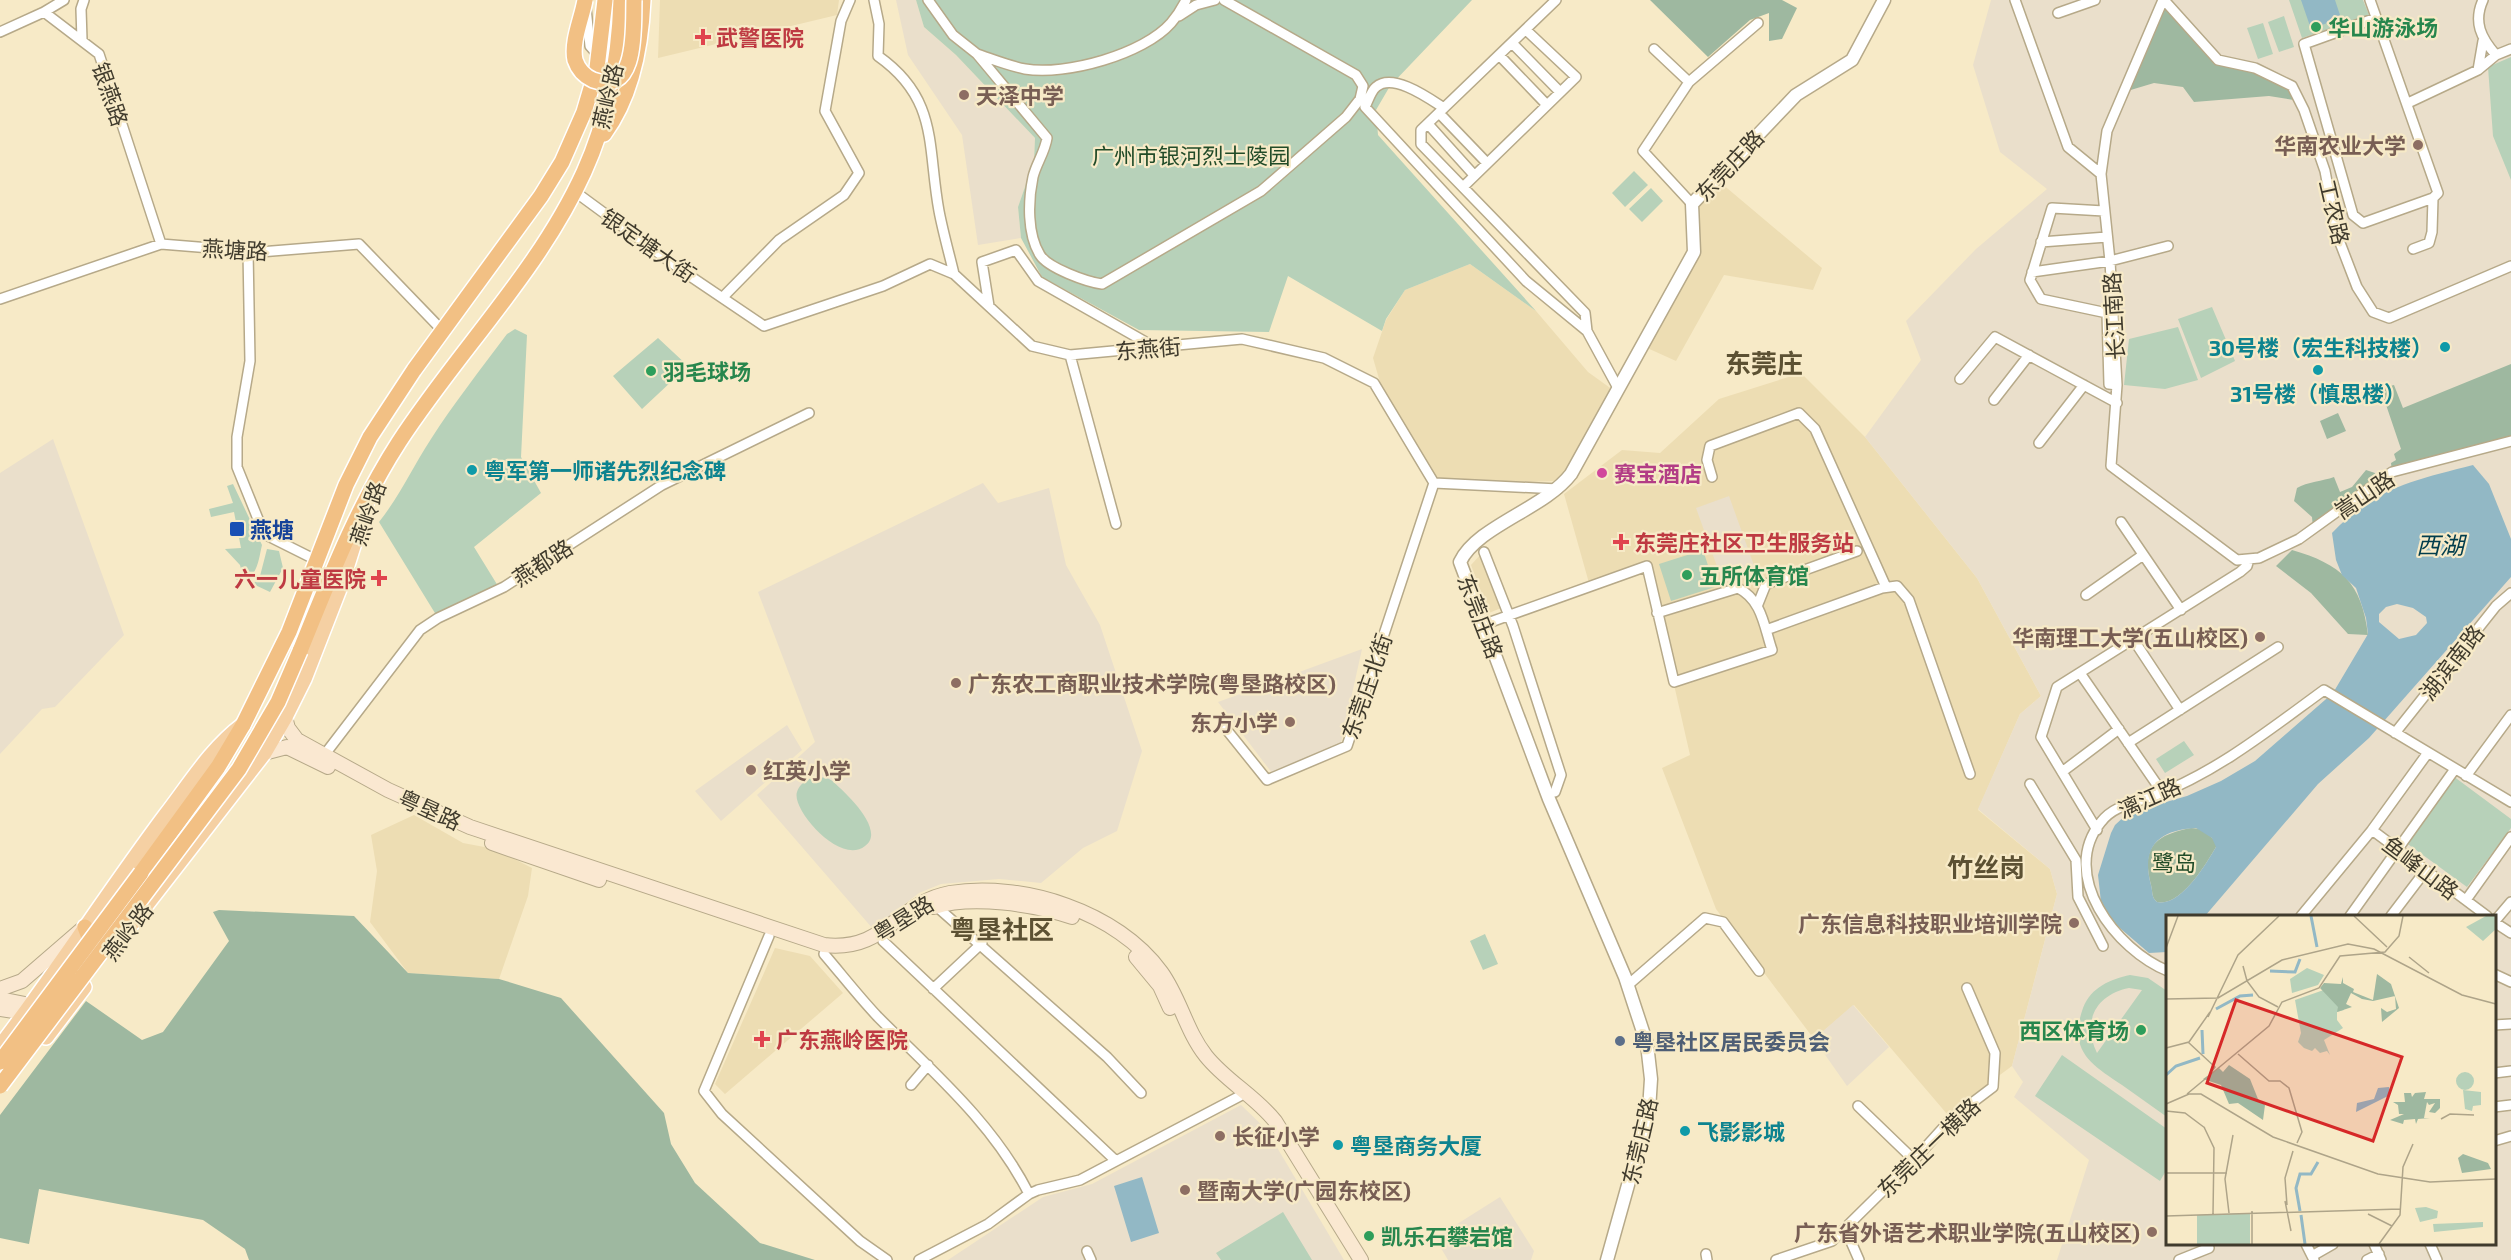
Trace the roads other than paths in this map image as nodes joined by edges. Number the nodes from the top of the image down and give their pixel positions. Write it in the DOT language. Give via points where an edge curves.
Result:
graph roads {
  1 [pos="64,0"];
  2 [pos="84,0"];
  3 [pos="584,0"];
  4 [pos="605,0"];
  5 [pos="621,0"];
  6 [pos="634,0"];
  7 [pos="643,0"];
  8 [pos="850,0"];
  9 [pos="874,0"];
  10 [pos="928,0"];
  11 [pos="1186,0"];
  12 [pos="1215,0"];
  13 [pos="1224,0"];
  14 [pos="1556,0"];
  15 [pos="1884,0"];
  16 [pos="2015,0"];
  17 [pos="2095,0"];
  18 [pos="2163,0"];
  19 [pos="2370,0"];
  20 [pos="2483,0"];
  21 [pos="44,12"];
  22 [pos="2058,13"];
  23 [pos="2376,18"];
  24 [pos="1174,19"];
  25 [pos="1758,22"];
  26 [pos="1526,30"];
  27 [pos="0,32"];
  28 [pos="82,40"];
  29 [pos="2483,41"];
  30 [pos="1512,43"];
  31 [pos="1654,49"];
  32 [pos="2511,49"];
  33 [pos="977,54"];
  34 [pos="1499,55"];
  35 [pos="599,56"];
  36 [pos="2496,56"];
  37 [pos="2478,69"];
  38 [pos="1689,82"];
  39 [pos="1560,92"];
  40 [pos="2408,103"];
  41 [pos="1547,105"];
  42 [pos="1442,111"];
  43 [pos="1428,124"];
  44 [pos="595,146"];
  45 [pos="1487,163"];
  46 [pos="1474,174"];
  47 [pos="2101,174"];
  48 [pos="1462,187"];
  49 [pos="574,192"];
  50 [pos="2433,198"];
  51 [pos="1692,204"];
  52 [pos="2104,211"];
  53 [pos="2107,237"];
  54 [pos="2041,242"];
  55 [pos="161,244"];
  56 [pos="2168,246"];
  57 [pos="2413,249"];
  58 [pos="248,251"];
  59 [pos="2110,261"];
  60 [pos="2511,266"];
  61 [pos="2032,272"];
  62 [pos="954,274"];
  63 [pos="724,296"];
  64 [pos="0,299"];
  65 [pos="989,306"];
  66 [pos="442,330"];
  67 [pos="1587,331"];
  68 [pos="1156,348"];
  69 [pos="1070,355"];
  70 [pos="2029,355"];
  71 [pos="1960,379"];
  72 [pos="2084,385"];
  73 [pos="2117,385"];
  74 [pos="1618,388"];
  75 [pos="1994,400"];
  76 [pos="2117,403"];
  77 [pos="809,413"];
  78 [pos="2511,441"];
  79 [pos="2040,443"];
  80 [pos="1712,477"];
  81 [pos="1434,483"];
  82 [pos="1558,489"];
  83 [pos="367,502"];
  84 [pos="2121,522"];
  85 [pos="1116,524"];
  86 [pos="1857,551"];
  87 [pos="1484,552"];
  88 [pos="2143,555"];
  89 [pos="2254,558"];
  90 [pos="318,561"];
  91 [pos="1886,587"];
  92 [pos="2511,593"];
  93 [pos="2086,595"];
  94 [pos="1758,604"];
  95 [pos="2181,610"];
  96 [pos="1657,613"];
  97 [pos="1509,616"];
  98 [pos="1485,624"];
  99 [pos="1766,630"];
  100 [pos="2133,639"];
  101 [pos="2278,647"];
  102 [pos="2080,673"];
  103 [pos="2180,710"];
  104 [pos="2511,715"];
  105 [pos="285,717"];
  106 [pos="243,724"];
  107 [pos="1226,729"];
  108 [pos="2119,729"];
  109 [pos="2395,733"];
  110 [pos="2128,743"];
  111 [pos="264,753"];
  112 [pos="2427,754"];
  113 [pos="321,758"];
  114 [pos="2455,769"];
  115 [pos="2062,772"];
  116 [pos="1970,774"];
  117 [pos="2466,776"];
  118 [pos="2030,784"];
  119 [pos="1555,792"];
  120 [pos="2162,792"];
  121 [pos="2511,802"];
  122 [pos="2097,830"];
  123 [pos="2372,830"];
  124 [pos="2511,837"];
  125 [pos="2399,850"];
  126 [pos="2426,870"];
  127 [pos="2466,900"];
  128 [pos="2511,902"];
  129 [pos="936,906"];
  130 [pos="2302,915"];
  131 [pos="2351,915"];
  132 [pos="2392,915"];
  133 [pos="2486,915"];
  134 [pos="2496,920"];
  135 [pos="2496,923"];
  136 [pos="85,927"];
  137 [pos="2511,933"];
  138 [pos="769,936"];
  139 [pos="883,941"];
  140 [pos="117,942"];
  141 [pos="981,943"];
  142 [pos="2103,946"];
  143 [pos="824,954"];
  144 [pos="2166,970"];
  145 [pos="1759,971"];
  146 [pos="2496,975"];
  147 [pos="2511,982"];
  148 [pos="1628,985"];
  149 [pos="1967,988"];
  150 [pos="0,989"];
  151 [pos="933,989"];
  152 [pos="0,999"];
  153 [pos="0,1009"];
  154 [pos="68,1009"];
  155 [pos="31,1011"];
  156 [pos="2511,1024"];
  157 [pos="2496,1025"];
  158 [pos="1,1040"];
  159 [pos="0,1062"];
  160 [pos="928,1065"];
  161 [pos="2511,1071"];
  162 [pos="0,1072"];
  163 [pos="2496,1073"];
  164 [pos="911,1085"];
  165 [pos="0,1086"];
  166 [pos="1141,1093"];
  167 [pos="0,1096"];
  168 [pos="1240,1096"];
  169 [pos="2511,1105"];
  170 [pos="1858,1106"];
  171 [pos="2496,1107"];
  172 [pos="2511,1136"];
  173 [pos="2496,1140"];
  174 [pos="1914,1160"];
  175 [pos="1116,1161"];
  176 [pos="1029,1194"];
  177 [pos="1845,1228"];
  178 [pos="2332,1245"];
  179 [pos="2430,1245"];
  180 [pos="2209,1248"];
  181 [pos="2380,1257"];
  182 [pos="2313,1258"];
  183 [pos="887,1260"];
  184 [pos="919,1260"];
  185 [pos="1352,1260"];
  186 [pos="1361,1260"];
  187 [pos="1607,1260"];
  188 [pos="1776,1260"];
  189 [pos="1859,1260"];
  190 [pos="2179,1260"];
  191 [pos="2367,1260"];
  192 [pos="2437,1260"];
  1 -- 21 [label="street"];
  2 -- 28 [label="street"];
  3 -- 6 [label="highway, bridge" via="575,60 583,73 602,82 616,78 631,60"];
  3 -- 35 [label="street" via="590,46"];
  4 -- 35 [label="highway, 燕岭路"];
  5 -- 44 [label="highway, 燕岭路" via="610,95"];
  7 -- 44 [label="highway" via="638,56 616,114"];
  8 -- 63 [label="street" via="841,21 825,111 859,173 844,195 779,240"];
  9 -- 62 [label="street" via="879,24 878,56 897,69 914,90 929,128 939,211"];
  10 -- 33 [label="street" via="952,35"];
  11 -- 24 [label="street"];
  12 -- 24 [label="street" via="1188,9"];
  13 -- 33 [label="street" via="1356,75 1363,86 1360,99 1346,117 1261,191 1102,284 1083,281 1040,257 1029,214 1033,176 1047,138"];
  14 -- 26 [label="street"];
  15 -- 51 [label="street, 东莞庄路" via="1851,60 1796,95"];
  16 -- 47 [label="street" via="2068,147"];
  17 -- 22 [label="street"];
  18 -- 47 [label="street, 长江南路" via="2107,131"];
  18 -- 60 [label="street, 工农路" via="2218,60 2255,68 2292,86 2325,171 2337,235 2357,287 2373,312 2389,318"];
  19 -- 23 [label="street"];
  20 -- 29 [label="street" via="2477,13"];
  21 -- 27 [label="street"];
  21 -- 28 [label="street, 银燕路"];
  23 -- 40 [label="street"];
  23 -- 50 [label="street" via="2304,44 2353,215 2363,223"];
  24 -- 33 [label="street" via="1138,47 1061,70 1025,69"];
  25 -- 38 [label="street"];
  26 -- 30 [label="street"];
  26 -- 39 [label="street" via="1576,77"];
  28 -- 55 [label="street, 银燕路" via="99,54"];
  29 -- 36 [label="street"];
  29 -- 37 [label="street"];
  30 -- 34 [label="street"];
  30 -- 39 [label="street"];
  31 -- 38 [label="street"];
  32 -- 36 [label="street"];
  34 -- 41 [label="street"];
  34 -- 42 [label="street"];
  35 -- 66 [label="highway, 燕岭路" via="584,112 557,171"];
  36 -- 37 [label="street"];
  37 -- 40 [label="street"];
  38 -- 51 [label="street" via="1643,151"];
  39 -- 41 [label="street"];
  40 -- 50 [label="street" via="2438,193"];
  41 -- 45 [label="street"];
  42 -- 43 [label="street"];
  42 -- 45 [label="street"];
  42 -- 67 [label="street" via="1410,87 1382,83 1374,88 1365,107 1526,281"];
  43 -- 46 [label="street"];
  43 -- 48 [label="street" via="1421,130 1421,144"];
  44 -- 49 [label="highway, 燕岭路"];
  45 -- 46 [label="street"];
  46 -- 48 [label="street"];
  47 -- 52 [label="street, 长江南路"];
  48 -- 67 [label="street" via="1585,313"];
  49 -- 63 [label="street, 银定塘大街" via="687,274"];
  49 -- 83 [label="highway, 燕岭路" via="520,276 412,422 386,462"];
  50 -- 57 [label="street" via="2428,243"];
  51 -- 74 [label="street, 东莞庄路" via="1694,252"];
  52 -- 53 [label="street, 长江南路"];
  52 -- 54 [label="street" via="2052,208"];
  53 -- 54 [label="street"];
  53 -- 59 [label="street, 长江南路"];
  54 -- 61 [label="street"];
  55 -- 58 [label="street, 燕塘路"];
  55 -- 64 [label="street, 燕塘路"];
  56 -- 59 [label="street"];
  58 -- 66 [label="street, 燕塘路" via="359,244"];
  58 -- 90 [label="street" via="250,361 237,437 237,467 268,536"];
  59 -- 61 [label="street"];
  59 -- 73 [label="street, 长江南路"];
  61 -- 73 [label="street" via="2030,280 2041,299 2107,313 2109,384"];
  62 -- 63 [label="street, 东燕街" via="930,264 883,286 764,326"];
  62 -- 65 [label="street, 东燕街"];
  65 -- 68 [label="street" via="982,262 1016,250 1038,281"];
  65 -- 69 [label="street, 东燕街" via="1032,346"];
  66 -- 90 [label="highway, 燕岭路" via="360,456"];
  67 -- 74 [label="street"];
  68 -- 69 [label="street, 东燕街"];
  68 -- 81 [label="street, 东燕街" via="1242,339 1324,358 1374,383"];
  69 -- 85 [label="street"];
  70 -- 71 [label="street" via="1995,337"];
  70 -- 72 [label="street"];
  70 -- 75 [label="street"];
  72 -- 76 [label="street"];
  72 -- 79 [label="street"];
  73 -- 76 [label="street, 长江南路"];
  74 -- 82 [label="street, 东莞庄路" via="1577,465"];
  76 -- 89 [label="street, 长江南路" via="2111,466 2237,560"];
  77 -- 113 [label="street, 燕都路" via="662,486 504,587 420,630"];
  78 -- 89 [label="street, 嵩山路" via="2392,472 2299,539"];
  80 -- 91 [label="street" via="1707,460 1710,446 1799,413 1815,429"];
  81 -- 82 [label="street"];
  81 -- 107 [label="street, 东莞庄北街" via="1347,746 1267,780"];
  82 -- 98 [label="street, 东莞庄路" via="1463,554 1461,568"];
  83 -- 105 [label="main road, 燕岭路" via="341,584"];
  83 -- 165 [label="highway, bridge" via="342,549 269,719 239,769"];
  84 -- 88 [label="street"];
  86 -- 94 [label="street" via="1766,584"];
  87 -- 97 [label="street"];
  88 -- 93 [label="street"];
  88 -- 95 [label="street"];
  89 -- 95 [label="street, 嵩山路" via="2240,572"];
  90 -- 106 [label="highway, 燕岭路" via="289,632"];
  91 -- 99 [label="street"];
  91 -- 116 [label="street" via="1897,586 1909,600"];
  92 -- 109 [label="street, 湖滨南路" via="2496,606"];
  94 -- 96 [label="street" via="1738,588"];
  94 -- 99 [label="street"];
  95 -- 100 [label="street, 嵩山路"];
  96 -- 97 [label="street" via="1647,566"];
  96 -- 99 [label="street" via="1674,682 1772,650"];
  97 -- 98 [label="street"];
  97 -- 119 [label="street" via="1561,775"];
  98 -- 148 [label="street, 东莞庄路" via="1555,812"];
  100 -- 102 [label="street, 嵩山路"];
  100 -- 103 [label="street"];
  101 -- 103 [label="street"];
  102 -- 108 [label="street"];
  102 -- 115 [label="street, 嵩山路" via="2057,687 2041,737"];
  103 -- 110 [label="street"];
  104 -- 117 [label="street"];
  105 -- 111 [label="main road, 燕岭路"];
  105 -- 113 [label="main road, 粤垦路" via="297,740"];
  106 -- 136 [label="main road, 燕岭路" via="209,758"];
  106 -- 159 [label="highway, 燕岭路, bridge" via="218,767"];
  108 -- 110 [label="street"];
  108 -- 115 [label="street"];
  109 -- 112 [label="street"];
  109 -- 120 [label="street, 漓江路" via="2326,692 2228,761"];
  110 -- 120 [label="street"];
  111 -- 113 [label="main road, 粤垦路" via="287,747"];
  111 -- 140 [label="main road, 燕岭路"];
  112 -- 114 [label="street"];
  112 -- 123 [label="street, 鱼峰山路"];
  113 -- 138 [label="main road, 粤垦路" via="411,810 470,836"];
  113 -- 186 [label="main road, 粤垦路" via="470,826 824,945 844,947 862,943 878,936 919,903 950,893 1031,896 1083,911 1129,939 1160,971 1201,1049 1219,1070 1260,1102 1275,1121"];
  114 -- 117 [label="street"];
  114 -- 125 [label="street"];
  115 -- 122 [label="street, 嵩山路"];
  117 -- 121 [label="street"];
  118 -- 142 [label="street" via="2076,860 2078,897"];
  120 -- 122 [label="street, 漓江路" via="2115,809"];
  122 -- 144 [label="street, 漓江路" via="2085,859 2093,900 2117,936"];
  123 -- 125 [label="street, 鱼峰山路"];
  123 -- 130 [label="street"];
  124 -- 127 [label="street"];
  125 -- 126 [label="street, 鱼峰山路"];
  125 -- 131 [label="street"];
  126 -- 127 [label="street, 鱼峰山路"];
  126 -- 132 [label="street"];
  127 -- 133 [label="street, 鱼峰山路"];
  128 -- 134 [label="street"];
  129 -- 139 [label="main road, 粤垦路"];
  129 -- 141 [label="street"];
  129 -- 168 [label="main road, 粤垦路" via="976,902 1038,909 1082,921 1106,933 1138,959 1160,986 1199,1060"];
  135 -- 137 [label="street"];
  136 -- 140 [label="highway" via="94,943"];
  136 -- 150 [label="main road" via="21,981"];
  136 -- 155 [label="main road, 燕岭路"];
  138 -- 143 [label="main road, 粤垦路"];
  138 -- 183 [label="street" via="704,1091 722,1114"];
  139 -- 143 [label="main road, 粤垦路" via="855,953"];
  139 -- 151 [label="street"];
  140 -- 154 [label="main road, 燕岭路"];
  141 -- 151 [label="street"];
  141 -- 166 [label="street" via="1107,1057"];
  143 -- 160 [label="street" via="876,1015"];
  145 -- 148 [label="street" via="1723,922 1705,918"];
  146 -- 147 [label="street"];
  148 -- 187 [label="street, 东莞庄路" via="1647,1044 1651,1092 1642,1143"];
  149 -- 174 [label="street, 东莞庄一横路" via="1995,1053 1993,1087 1952,1118"];
  151 -- 175 [label="street"];
  152 -- 155 [label="main road"];
  153 -- 155 [label="main road"];
  154 -- 155 [label="main road"];
  154 -- 167 [label="main road, 燕岭路"];
  155 -- 158 [label="main road"];
  155 -- 162 [label="main road" via="35,1026"];
  156 -- 157 [label="street"];
  160 -- 164 [label="street"];
  160 -- 176 [label="street" via="954,1090 1011,1160"];
  161 -- 163 [label="street"];
  168 -- 175 [label="street"];
  168 -- 185 [label="main road, 粤垦路" via="1272,1128"];
  169 -- 171 [label="street"];
  170 -- 174 [label="street"];
  172 -- 173 [label="street"];
  174 -- 177 [label="street, 东莞庄一横路"];
  175 -- 176 [label="street" via="1080,1180"];
  176 -- 184 [label="street" via="988,1224"];
  177 -- 188 [label="street, 东莞庄一横路" via="1832,1241"];
  177 -- 189 [label="street"];
  178 -- 182 [label="street"];
  179 -- 192 [label="street"];
  180 -- 190 [label="street"];
  181 -- 191 [label="street"];
}
